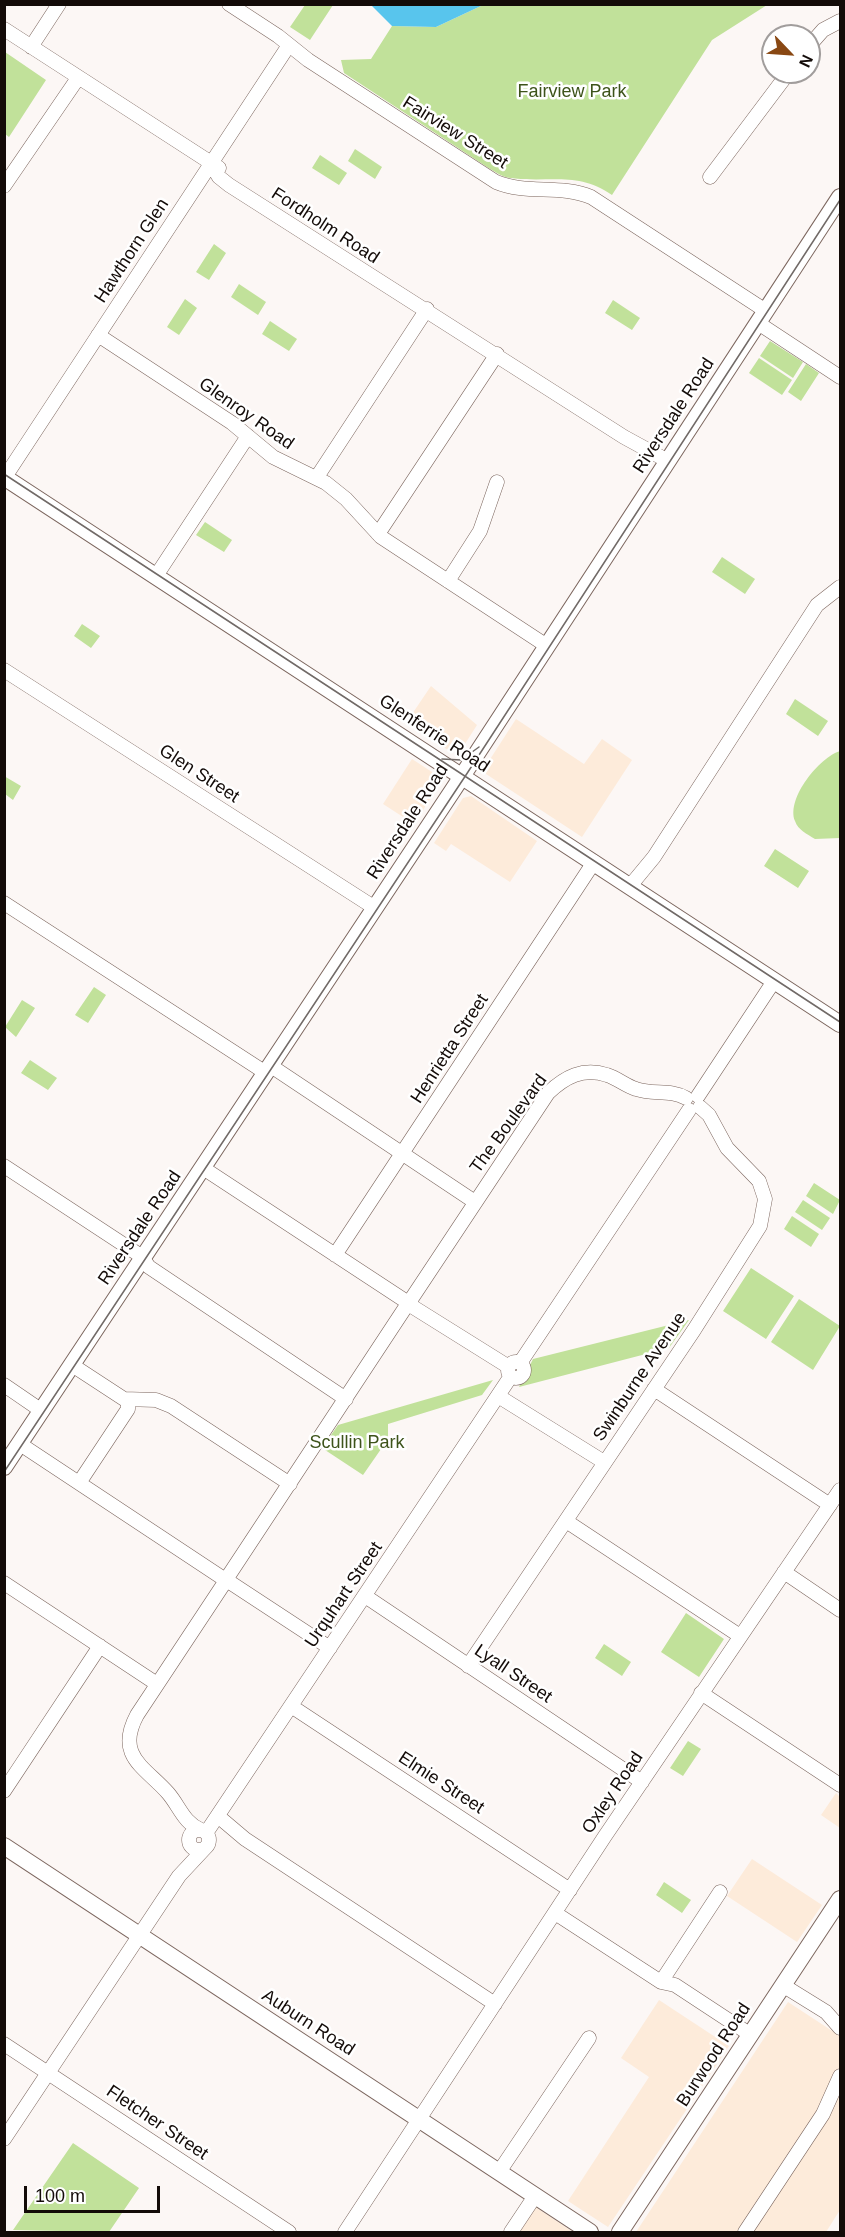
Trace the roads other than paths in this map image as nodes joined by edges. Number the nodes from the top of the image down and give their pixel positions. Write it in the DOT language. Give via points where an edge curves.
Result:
graph roads {
  1 [pos="59,4"];
  2 [pos="229,4"];
  3 [pos="840,21"];
  4 [pos="4,29"];
  5 [pos="821,32"];
  6 [pos="290,45"];
  7 [pos="31,47"];
  8 [pos="75,76"];
  9 [pos="780,84"];
  10 [pos="211,165"];
  11 [pos="710,177"];
  12 [pos="4,186"];
  13 [pos="840,196"];
  14 [pos="427,309"];
  15 [pos="762,317"];
  16 [pos="98,335"];
  17 [pos="497,354"];
  18 [pos="840,377"];
  19 [pos="248,436"];
  20 [pos="666,465"];
  21 [pos="5,477"];
  22 [pos="317,477"];
  23 [pos="497,482"];
  24 [pos="378,534"];
  25 [pos="156,576"];
  26 [pos="448,581"];
  27 [pos="840,587"];
  28 [pos="547,646"];
  29 [pos="4,670"];
  30 [pos="462,776"];
  31 [pos="594,862"];
  32 [pos="633,888"];
  33 [pos="4,903"];
  34 [pos="375,908"];
  35 [pos="774,981"];
  36 [pos="840,1024"];
  37 [pos="268,1069"];
  38 [pos="693,1103"];
  39 [pos="403,1154"];
  40 [pos="4,1166"];
  41 [pos="203,1168"];
  42 [pos="475,1202"];
  43 [pos="334,1255"];
  44 [pos="143,1258"];
  45 [pos="408,1303"];
  46 [pos="72,1365"];
  47 [pos="513,1369"];
  48 [pos="4,1386"];
  49 [pos="654,1389"];
  50 [pos="498,1396"];
  51 [pos="346,1399"];
  52 [pos="128,1401"];
  53 [pos="42,1410"];
  54 [pos="20,1444"];
  55 [pos="604,1462"];
  56 [pos="4,1467"];
  57 [pos="79,1483"];
  58 [pos="290,1484"];
  59 [pos="840,1490"];
  60 [pos="830,1505"];
  61 [pos="566,1521"];
  62 [pos="783,1572"];
  63 [pos="226,1580"];
  64 [pos="4,1583"];
  65 [pos="365,1596"];
  66 [pos="840,1610"];
  67 [pos="740,1636"];
  68 [pos="100,1646"];
  69 [pos="330,1648"];
  70 [pos="468,1666"];
  71 [pos="157,1684"];
  72 [pos="702,1693"];
  73 [pos="291,1706"];
  74 [pos="642,1782"];
  75 [pos="840,1785"];
  76 [pos="4,1791"];
  77 [pos="176,1804"];
  78 [pos="209,1830"];
  79 [pos="190,1845"];
  80 [pos="4,1846"];
  81 [pos="179,1876"];
  82 [pos="570,1890"];
  83 [pos="720,1892"];
  84 [pos="840,1899"];
  85 [pos="555,1913"];
  86 [pos="141,1936"];
  87 [pos="661,1982"];
  88 [pos="784,1986"];
  89 [pos="495,2004"];
  90 [pos="840,2028"];
  91 [pos="751,2036"];
  92 [pos="589,2038"];
  93 [pos="4,2044"];
  94 [pos="49,2073"];
  95 [pos="840,2076"];
  96 [pos="419,2119"];
  97 [pos="4,2139"];
  98 [pos="499,2172"];
  99 [pos="535,2196"];
  100 [pos="289,2232"];
  101 [pos="345,2232"];
  102 [pos="511,2232"];
  103 [pos="590,2232"];
  104 [pos="620,2232"];
  105 [pos="745,2232"];
  1 -- 7 [label="street"];
  2 -- 6 [label="street, Fairview Street"];
  3 -- 5 [label="street"];
  4 -- 7 [label="street, Fordholm Road"];
  6 -- 10 [label="street, Hawthorn Glen"];
  6 -- 15 [label="street, Fairview Street" via="496,182 518,188 564,189 591,197"];
  7 -- 8 [label="street, Fordholm Road"];
  8 -- 10 [label="street, Fordholm Road"];
  8 -- 12 [label="street"];
  9 -- 11 [label="street"];
  10 -- 14 [label="street, Fordholm Road" via="412,294"];
  10 -- 16 [label="street, Hawthorn Glen"];
  13 -- 15 [label="main road, Riversdale Road"];
  14 -- 17 [label="street, Fordholm Road"];
  14 -- 22 [label="street"];
  15 -- 18 [label="street, Fairview Street"];
  15 -- 20 [label="main road, Riversdale Road"];
  16 -- 19 [label="street, Glenroy Road"];
  16 -- 21 [label="street, Hawthorn Glen"];
  17 -- 20 [label="street, Fordholm Road"];
  17 -- 24 [label="street"];
  19 -- 22 [label="street, Glenroy Road" via="281,462"];
  19 -- 25 [label="street"];
  20 -- 28 [label="main road, Riversdale Road"];
  21 -- 25 [label="main road, Glenferrie Road"];
  22 -- 24 [label="street, Glenroy Road" via="346,499"];
  23 -- 26 [label="street" via="480,531"];
  24 -- 26 [label="street, Glenroy Road"];
  25 -- 30 [label="main road, Glenferrie Road"];
  26 -- 28 [label="street, Glenroy Road"];
  27 -- 32 [label="street" via="817,605"];
  28 -- 30 [label="main road, Riversdale Road"];
  29 -- 34 [label="street, Glen Street"];
  30 -- 31 [label="main road, Glenferrie Road"];
  30 -- 34 [label="main road, Riversdale Road"];
  31 -- 32 [label="main road, Glenferrie Road"];
  31 -- 39 [label="street, Henrietta Street"];
  32 -- 35 [label="main road, Glenferrie Road"];
  33 -- 37 [label="street"];
  34 -- 37 [label="main road, Riversdale Road"];
  35 -- 36 [label="main road, Glenferrie Road"];
  35 -- 38 [label="street, Urquhart Street"];
  37 -- 39 [label="street"];
  37 -- 41 [label="main road, Riversdale Road"];
  38 -- 42 [label="street, The Boulevard" via="676,1093 637,1090 608,1075 590,1071 575,1074 548,1093"];
  38 -- 47 [label="street, Urquhart Street"];
  38 -- 49 [label="street, Swinburne Avenue" via="709,1115 727,1148 754,1172 763,1189 765,1208 754,1237"];
  39 -- 42 [label="street"];
  39 -- 43 [label="street, Henrietta Street"];
  40 -- 44 [label="street"];
  41 -- 43 [label="street"];
  41 -- 44 [label="main road, Riversdale Road"];
  42 -- 45 [label="street, The Boulevard"];
  43 -- 45 [label="street"];
  44 -- 46 [label="main road, Riversdale Road"];
  44 -- 51 [label="street" via="149,1267"];
  45 -- 47 [label="street"];
  45 -- 51 [label="street, The Boulevard"];
  46 -- 52 [label="street"];
  46 -- 53 [label="main road, Riversdale Road"];
  47 -- 50 [label="street, Urquhart Street"];
  48 -- 53 [label="street"];
  49 -- 55 [label="street, Swinburne Avenue"];
  49 -- 60 [label="street"];
  50 -- 55 [label="street"];
  50 -- 65 [label="street, Urquhart Street"];
  51 -- 58 [label="street, The Boulevard"];
  52 -- 57 [label="street" via="128,1409"];
  52 -- 58 [label="street" via="156,1400 171,1406"];
  53 -- 54 [label="main road, Riversdale Road"];
  54 -- 56 [label="main road, Riversdale Road"];
  54 -- 57 [label="street"];
  55 -- 61 [label="street, Swinburne Avenue"];
  57 -- 63 [label="street"];
  58 -- 63 [label="street, The Boulevard"];
  59 -- 60 [label="street, Oxley Road"];
  60 -- 62 [label="street, Oxley Road"];
  61 -- 67 [label="street"];
  61 -- 70 [label="street, Swinburne Avenue"];
  62 -- 66 [label="street"];
  62 -- 67 [label="street, Oxley Road"];
  63 -- 69 [label="street"];
  63 -- 71 [label="street, The Boulevard"];
  64 -- 68 [label="street"];
  65 -- 69 [label="street, Urquhart Street"];
  65 -- 70 [label="street, Lyall Street"];
  67 -- 72 [label="street, Oxley Road"];
  68 -- 71 [label="street"];
  68 -- 76 [label="street"];
  69 -- 73 [label="street, Urquhart Street"];
  70 -- 74 [label="street, Lyall Street"];
  71 -- 77 [label="street, The Boulevard" via="134,1721 130,1749 141,1769"];
  72 -- 74 [label="street, Oxley Road"];
  72 -- 75 [label="street"];
  73 -- 78 [label="street, Urquhart Street"];
  73 -- 82 [label="street, Elmie Street"];
  74 -- 82 [label="street, Oxley Road"];
  77 -- 78 [label="street, The Boulevard" via="188,1822"];
  77 -- 79 [label="street, The Boulevard"];
  78 -- 79 [label="street" via="200,1850"];
  78 -- 81 [label="street, Urquhart Street"];
  78 -- 89 [label="street" via="245,1839"];
  79 -- 81 [label="street, Urquhart Street"];
  80 -- 86 [label="main road, Auburn Road"];
  81 -- 86 [label="street, Urquhart Street"];
  82 -- 85 [label="street, Oxley Road"];
  83 -- 87 [label="street"];
  84 -- 88 [label="main road, Burwood Road"];
  85 -- 87 [label="street"];
  85 -- 89 [label="street, Oxley Road"];
  86 -- 94 [label="street, Urquhart Street"];
  86 -- 96 [label="main road, Auburn Road"];
  87 -- 91 [label="street" via="675,1985"];
  88 -- 90 [label="street" via="826,2012"];
  88 -- 91 [label="main road, Burwood Road"];
  89 -- 96 [label="street, Oxley Road"];
  91 -- 104 [label="main road, Burwood Road"];
  92 -- 98 [label="street"];
  93 -- 94 [label="street, Fletcher Street"];
  94 -- 97 [label="street, Urquhart Street"];
  94 -- 100 [label="street, Fletcher Street"];
  95 -- 105 [label="street" via="823,2114"];
  96 -- 98 [label="main road, Auburn Road"];
  96 -- 101 [label="street, Oxley Road"];
  98 -- 99 [label="main road, Auburn Road"];
  99 -- 102 [label="street"];
  99 -- 103 [label="main road, Auburn Road"];
}
